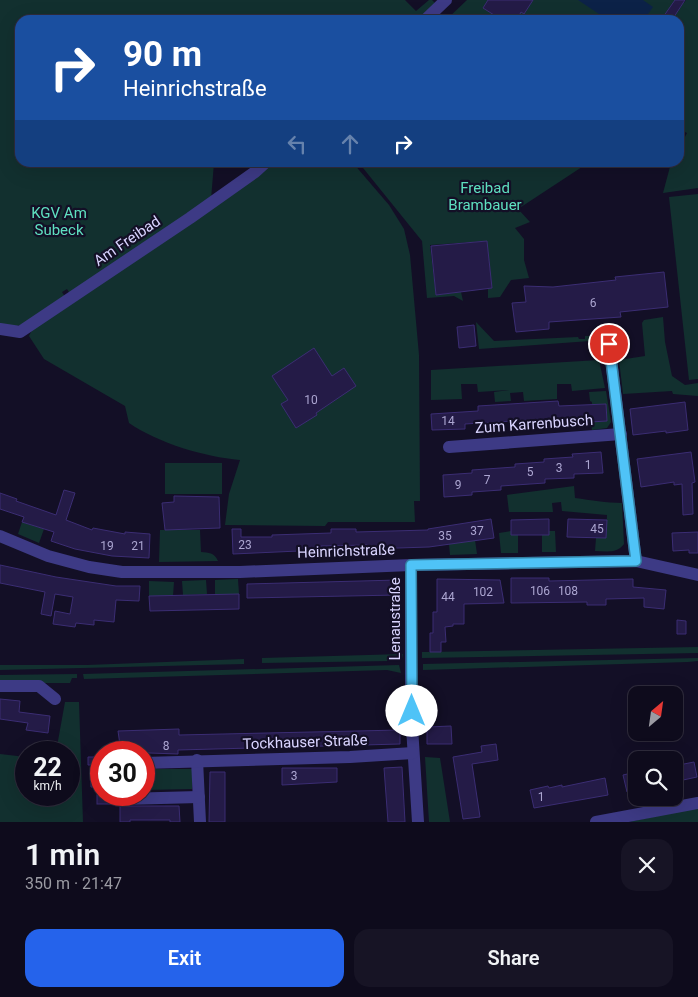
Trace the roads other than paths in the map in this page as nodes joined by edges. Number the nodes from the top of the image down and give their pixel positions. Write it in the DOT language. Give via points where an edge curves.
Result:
graph roads {
  1 [pos="446,0"];
  2 [pos="430,15"];
  3 [pos="260,167"];
  4 [pos="0,329"];
  5 [pos="609,344"];
  6 [pos="621,434"];
  7 [pos="449,447"];
  8 [pos="0,536"];
  9 [pos="636,561"];
  10 [pos="411,565"];
  11 [pos="698,576"];
  12 [pos="0,686"];
  13 [pos="55,698"];
  14 [pos="413,753"];
  15 [pos="197,760"];
  16 [pos="155,762"];
  17 [pos="199,797"];
  18 [pos="155,798"];
  19 [pos="698,803"];
  20 [pos="200,822"];
  21 [pos="418,822"];
  22 [pos="596,822"];
  1 -- 2 [label="street"];
  3 -- 4 [label="street, Am Freibad" via="20,332"];
  5 -- 6 [label="street"];
  6 -- 7 [label="street, Zum Karrenbusch"];
  6 -- 9 [label="street"];
  8 -- 10 [label="street, Heinrichstraße" via="48,556 122,572 240,572"];
  9 -- 10 [label="street, Heinrichstraße"];
  9 -- 11 [label="street, Heinrichstraße"];
  10 -- 14 [label="street, Lenaustraße"];
  12 -- 13 [label="street" via="38,686"];
  14 -- 15 [label="street, Tockhauser Straße"];
  14 -- 21 [label="street, Lenaustraße"];
  15 -- 16 [label="street, Tockhauser Straße"];
  15 -- 17 [label="street"];
  17 -- 18 [label="street"];
  17 -- 20 [label="street"];
  19 -- 22 [label="street"];
}
